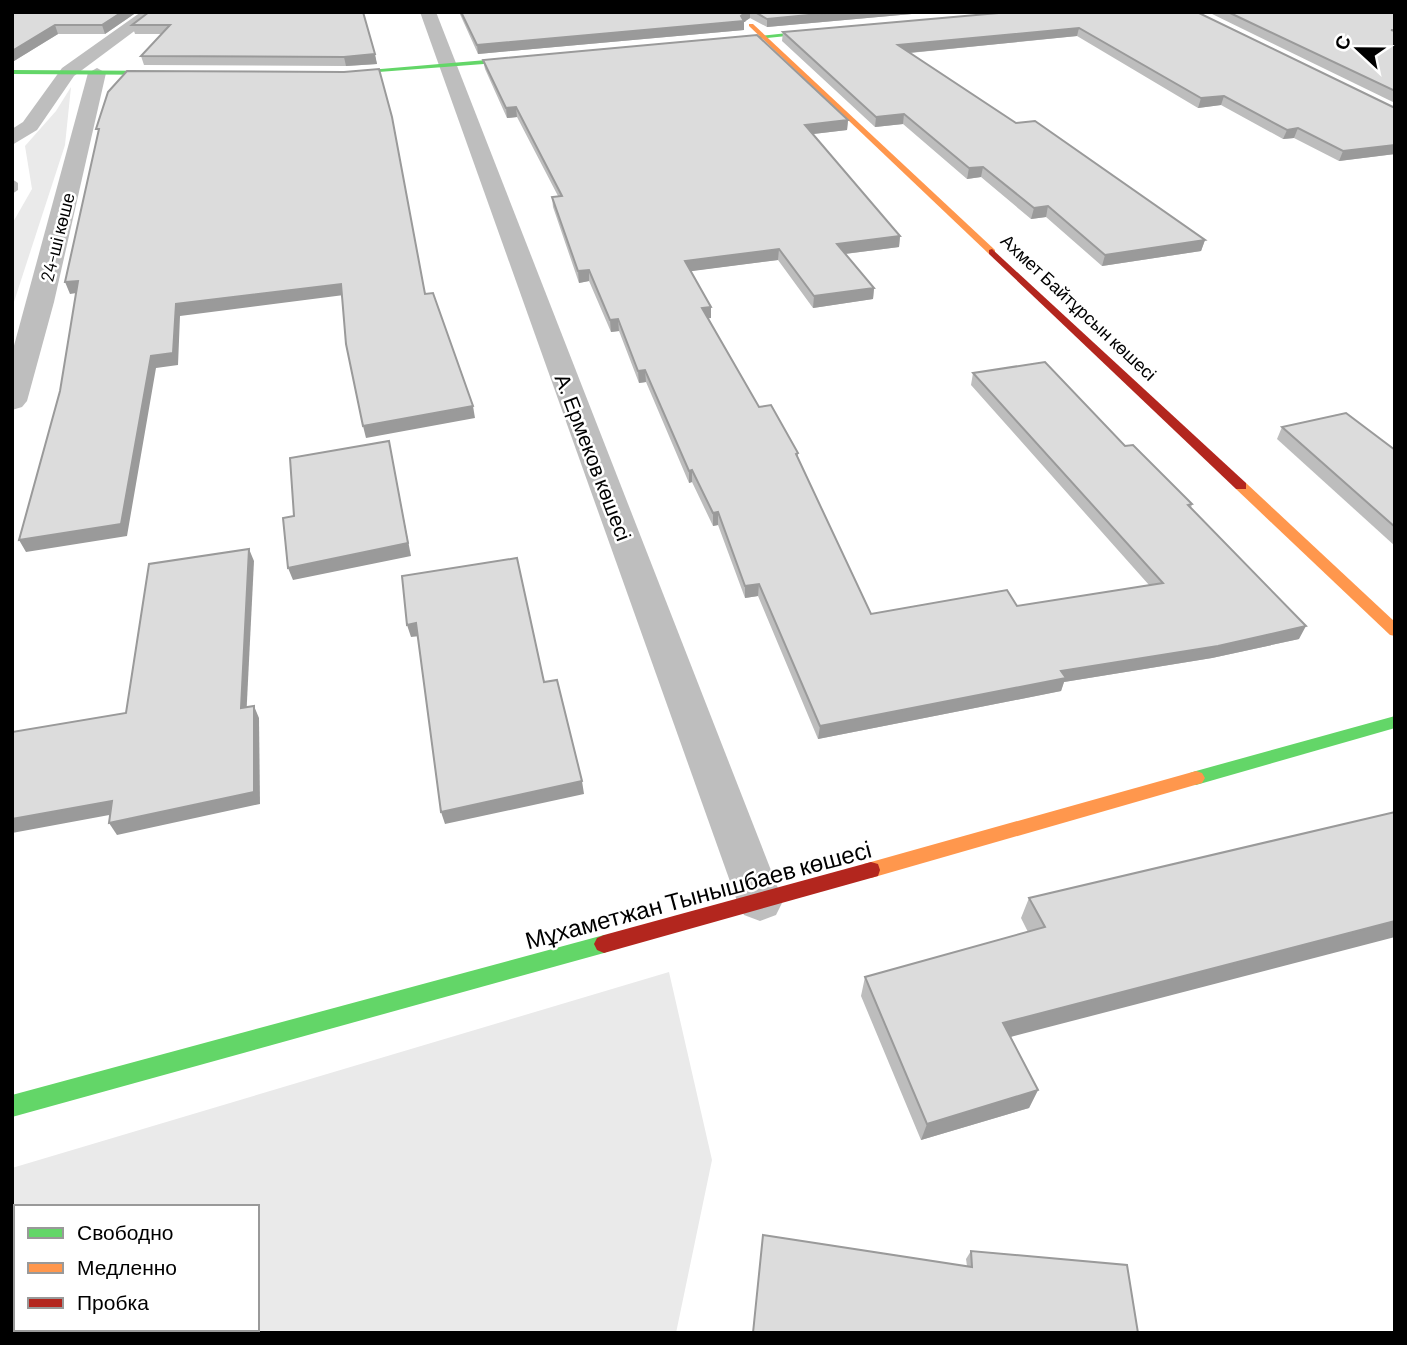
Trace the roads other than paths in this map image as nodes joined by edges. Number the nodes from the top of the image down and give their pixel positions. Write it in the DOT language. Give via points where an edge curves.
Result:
graph roads {
  1 [pos="152,12"];
  2 [pos="428,12"];
  3 [pos="737,12"];
  4 [pos="845,29"];
  5 [pos="764,37"];
  6 [pos="692,43"];
  7 [pos="556,56"];
  8 [pos="448,66"];
  9 [pos="12,72"];
  10 [pos="68,72"];
  11 [pos="97,73"];
  12 [pos="194,73"];
  13 [pos="305,74"];
  14 [pos="12,139"];
  15 [pos="12,183"];
  16 [pos="12,190"];
  17 [pos="12,401"];
  18 [pos="1395,631"];
  19 [pos="1395,722"];
  20 [pos="760,901"];
  21 [pos="12,1106"];
  1 -- 10 [label="street"];
  2 -- 8 [label="street, А. Ермеков көшесі"];
  3 -- 5 [label="street, Ахмет Байтұрсын көшесі"];
  4 -- 5 [label="street"];
  5 -- 6 [label="street"];
  5 -- 18 [label="street, Ахмет Байтұрсын көшесі"];
  7 -- 8 [label="street"];
  8 -- 13 [label="street"];
  8 -- 20 [label="street, А. Ермеков көшесі"];
  9 -- 10 [label="street"];
  10 -- 11 [label="street"];
  10 -- 14 [label="street" via="30,125"];
  11 -- 12 [label="street"];
  11 -- 17 [label="street, 24-ші көше"];
  15 -- 16 [label="lane"];
  19 -- 20 [label="street, Мұхаметжан Тынышбаев көшесі"];
  20 -- 21 [label="street, Мұхаметжан Тынышбаев көшесі"];
}
